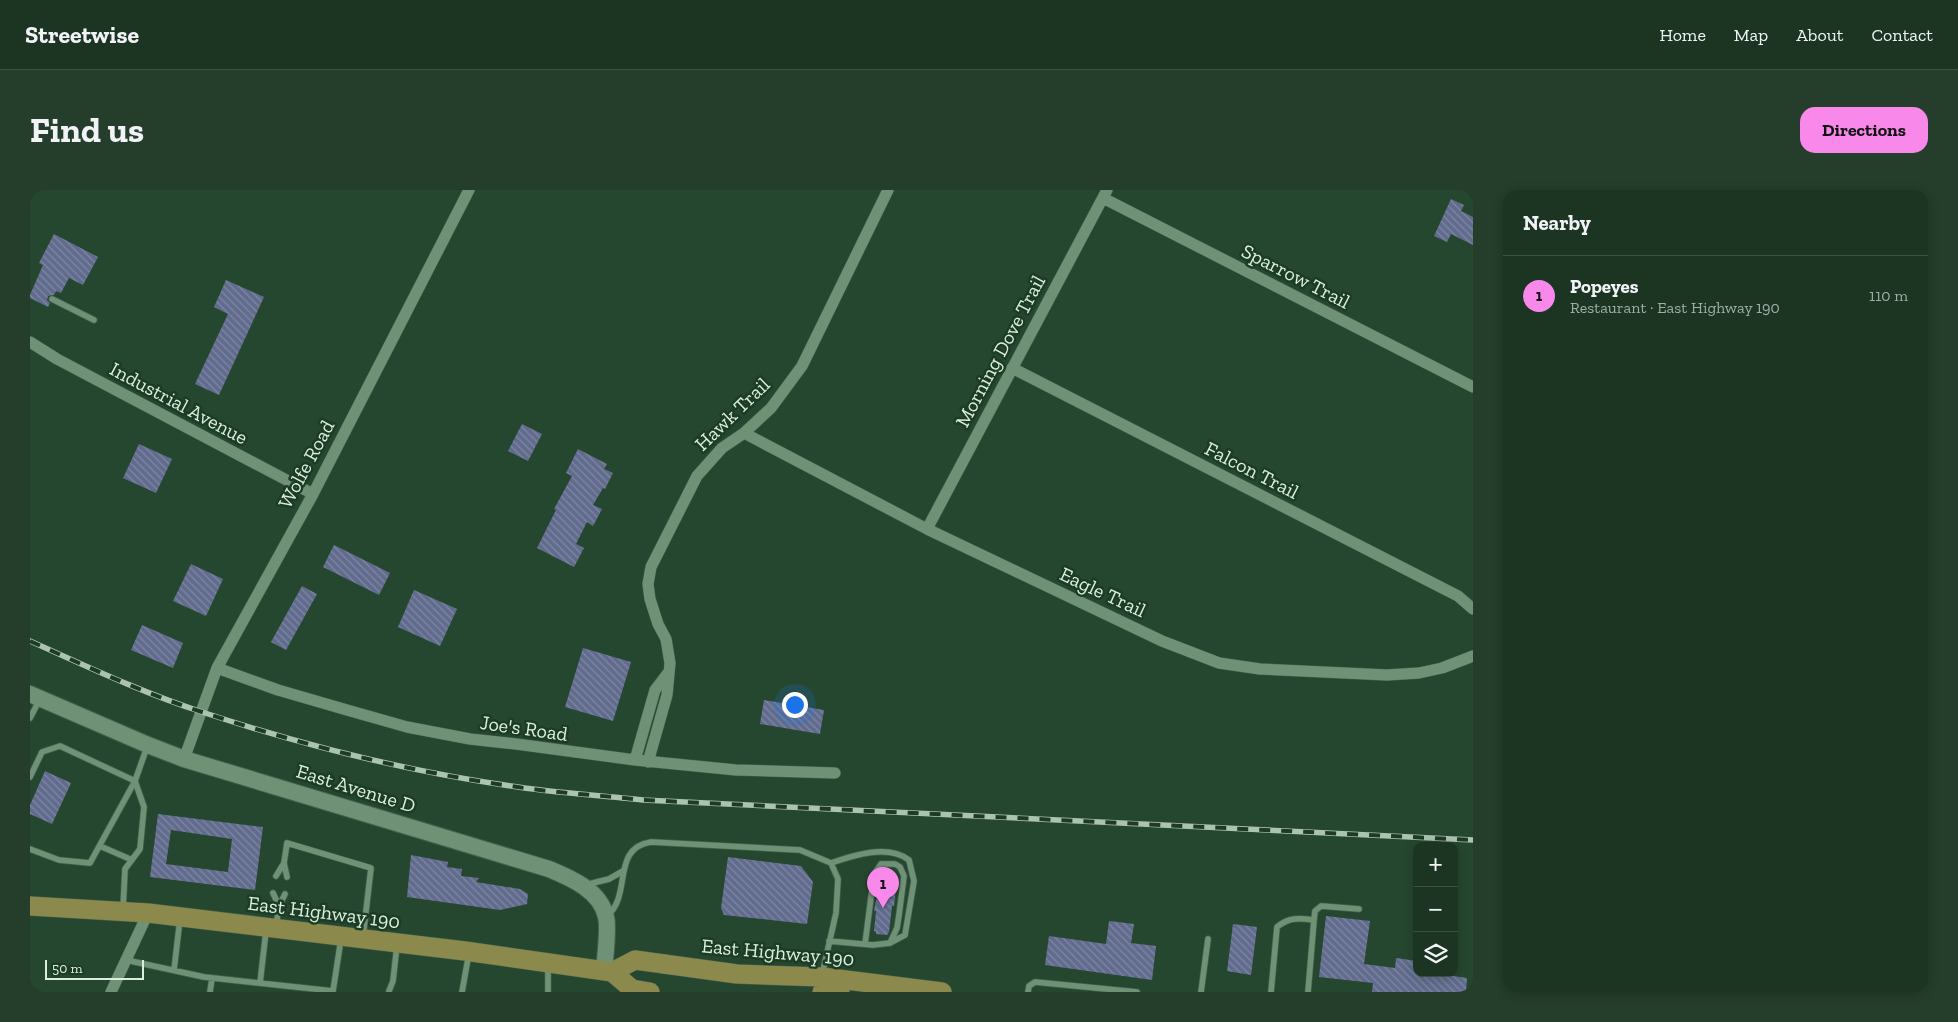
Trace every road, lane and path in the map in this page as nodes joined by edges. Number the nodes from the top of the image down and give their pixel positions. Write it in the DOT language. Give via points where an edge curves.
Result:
graph roads {
  1 [pos="469,190"];
  2 [pos="888,190"];
  3 [pos="1105,194"];
  4 [pos="52,299"];
  5 [pos="94,320"];
  6 [pos="30,342"];
  7 [pos="1012,368"];
  8 [pos="1473,387"];
  9 [pos="744,434"];
  10 [pos="313,494"];
  11 [pos="927,529"];
  12 [pos="1473,608"];
  13 [pos="1473,656"];
  14 [pos="217,668"];
  15 [pos="668,673"];
  16 [pos="35,696"];
  17 [pos="30,718"];
  18 [pos="148,746"];
  19 [pos="184,759"];
  20 [pos="635,760"];
  21 [pos="648,762"];
  22 [pos="835,773"];
  23 [pos="30,777"];
  24 [pos="135,781"];
  25 [pos="100,846"];
  26 [pos="30,849"];
  27 [pos="132,860"];
  28 [pos="284,864"];
  29 [pos="831,864"];
  30 [pos="623,872"];
  31 [pos="276,876"];
  32 [pos="287,877"];
  33 [pos="583,885"];
  34 [pos="273,893"];
  35 [pos="285,894"];
  36 [pos="30,906"];
  37 [pos="279,906"];
  38 [pos="1359,909"];
  39 [pos="123,912"];
  40 [pos="148,913"];
  41 [pos="180,917"];
  42 [pos="606,917"];
  43 [pos="1314,920"];
  44 [pos="271,928"];
  45 [pos="342,936"];
  46 [pos="363,939"];
  47 [pos="1208,939"];
  48 [pos="829,941"];
  49 [pos="397,943"];
  50 [pos="890,943"];
  51 [pos="865,944"];
  52 [pos="469,951"];
  53 [pos="126,960"];
  54 [pos="548,963"];
  55 [pos="174,970"];
  56 [pos="608,972"];
  57 [pos="212,978"];
  58 [pos="260,983"];
  59 [pos="822,985"];
  60 [pos="389,990"];
  61 [pos="1121,991"];
  62 [pos="111,992"];
  63 [pos="210,992"];
  64 [pos="333,992"];
  65 [pos="462,992"];
  66 [pos="548,992"];
  67 [pos="650,992"];
  68 [pos="840,992"];
  69 [pos="942,992"];
  70 [pos="1028,992"];
  71 [pos="1137,992"];
  72 [pos="1201,992"];
  73 [pos="1271,992"];
  74 [pos="1308,992"];
  1 -- 10 [label="street, Wolfe Road"];
  2 -- 9 [label="street, Hawk Trail" via="802,366 770,408"];
  3 -- 7 [label="street, Morning Dove Trail"];
  3 -- 8 [label="street, Sparrow Trail"];
  4 -- 5 [label="lane"];
  6 -- 10 [label="street, Industrial Avenue"];
  7 -- 11 [label="street, Morning Dove Trail"];
  7 -- 12 [label="street, Falcon Trail" via="1458,596"];
  9 -- 11 [label="street, Eagle Trail"];
  9 -- 15 [label="street, Hawk Trail" via="722,448 697,476 651,567 650,599 666,639 670,663"];
  10 -- 14 [label="street, Wolfe Road"];
  11 -- 13 [label="street, Eagle Trail" via="1162,641 1219,662 1260,670 1387,675 1442,668"];
  14 -- 19 [label="street, Wolfe Road"];
  14 -- 20 [label="street, Joe's Road" via="278,690 407,727 470,739"];
  15 -- 20 [label="street" via="654,690"];
  15 -- 21 [label="street, Hawk Trail" via="667,695"];
  16 -- 17 [label="lane"];
  16 -- 18 [label="main road, East Avenue D"];
  18 -- 19 [label="main road, East Avenue D"];
  18 -- 24 [label="lane"];
  19 -- 33 [label="main road, East Avenue D" via="549,869"];
  20 -- 21 [label="street, Joe's Road"];
  21 -- 22 [label="street, Joe's Road" via="736,770"];
  23 -- 24 [label="lane" via="42,752 60,746"];
  24 -- 25 [label="lane"];
  24 -- 27 [label="lane" via="144,807 140,849"];
  25 -- 26 [label="lane" via="90,863 60,860"];
  25 -- 27 [label="lane"];
  27 -- 39 [label="lane" via="125,868"];
  28 -- 31 [label="lane"];
  28 -- 32 [label="lane"];
  28 -- 46 [label="lane" via="287,843 371,868"];
  29 -- 30 [label="lane" via="800,850 651,842 640,843 630,852"];
  29 -- 48 [label="lane" via="838,879 836,913"];
  29 -- 50 [label="lane" via="874,852 901,854 909,860 914,881 904,935"];
  30 -- 33 [label="lane"];
  30 -- 42 [label="lane" via="616,908"];
  33 -- 42 [label="main road, East Avenue D"];
  34 -- 37 [label="lane"];
  35 -- 37 [label="lane"];
  36 -- 39 [label="main road, East Highway 190"];
  37 -- 44 [label="lane"];
  38 -- 43 [label="lane" via="1320,906 1315,911"];
  39 -- 40 [label="main road, East Highway 190"];
  40 -- 41 [label="main road, East Highway 190"];
  40 -- 53 [label="street"];
  41 -- 44 [label="main road, East Highway 190"];
  41 -- 55 [label="lane"];
  42 -- 56 [label="main road"];
  43 -- 73 [label="lane" via="1285,920 1278,927"];
  43 -- 74 [label="lane"];
  44 -- 45 [label="main road, East Highway 190"];
  44 -- 58 [label="lane"];
  45 -- 46 [label="main road, East Highway 190"];
  45 -- 64 [label="lane"];
  46 -- 49 [label="main road, East Highway 190"];
  47 -- 72 [label="lane"];
  48 -- 51 [label="lane"];
  48 -- 59 [label="lane"];
  49 -- 52 [label="main road, East Highway 190"];
  49 -- 60 [label="lane"];
  50 -- 51 [label="lane"];
  50 -- 51 [label="lane" via="897,928 904,876 895,864 881,864 874,874"];
  52 -- 54 [label="main road, East Highway 190"];
  52 -- 65 [label="lane"];
  53 -- 55 [label="lane"];
  53 -- 62 [label="street"];
  54 -- 56 [label="main road, East Highway 190"];
  54 -- 66 [label="lane"];
  55 -- 57 [label="lane"];
  56 -- 59 [label="main road, East Highway 190" via="635,960"];
  56 -- 67 [label="main road" via="632,990"];
  57 -- 58 [label="lane"];
  57 -- 63 [label="lane"];
  58 -- 64 [label="lane"];
  59 -- 68 [label="main road"];
  59 -- 69 [label="main road, East Highway 190"];
  61 -- 70 [label="lane" via="1035,982 1029,986"];
  61 -- 71 [label="lane"];
}
